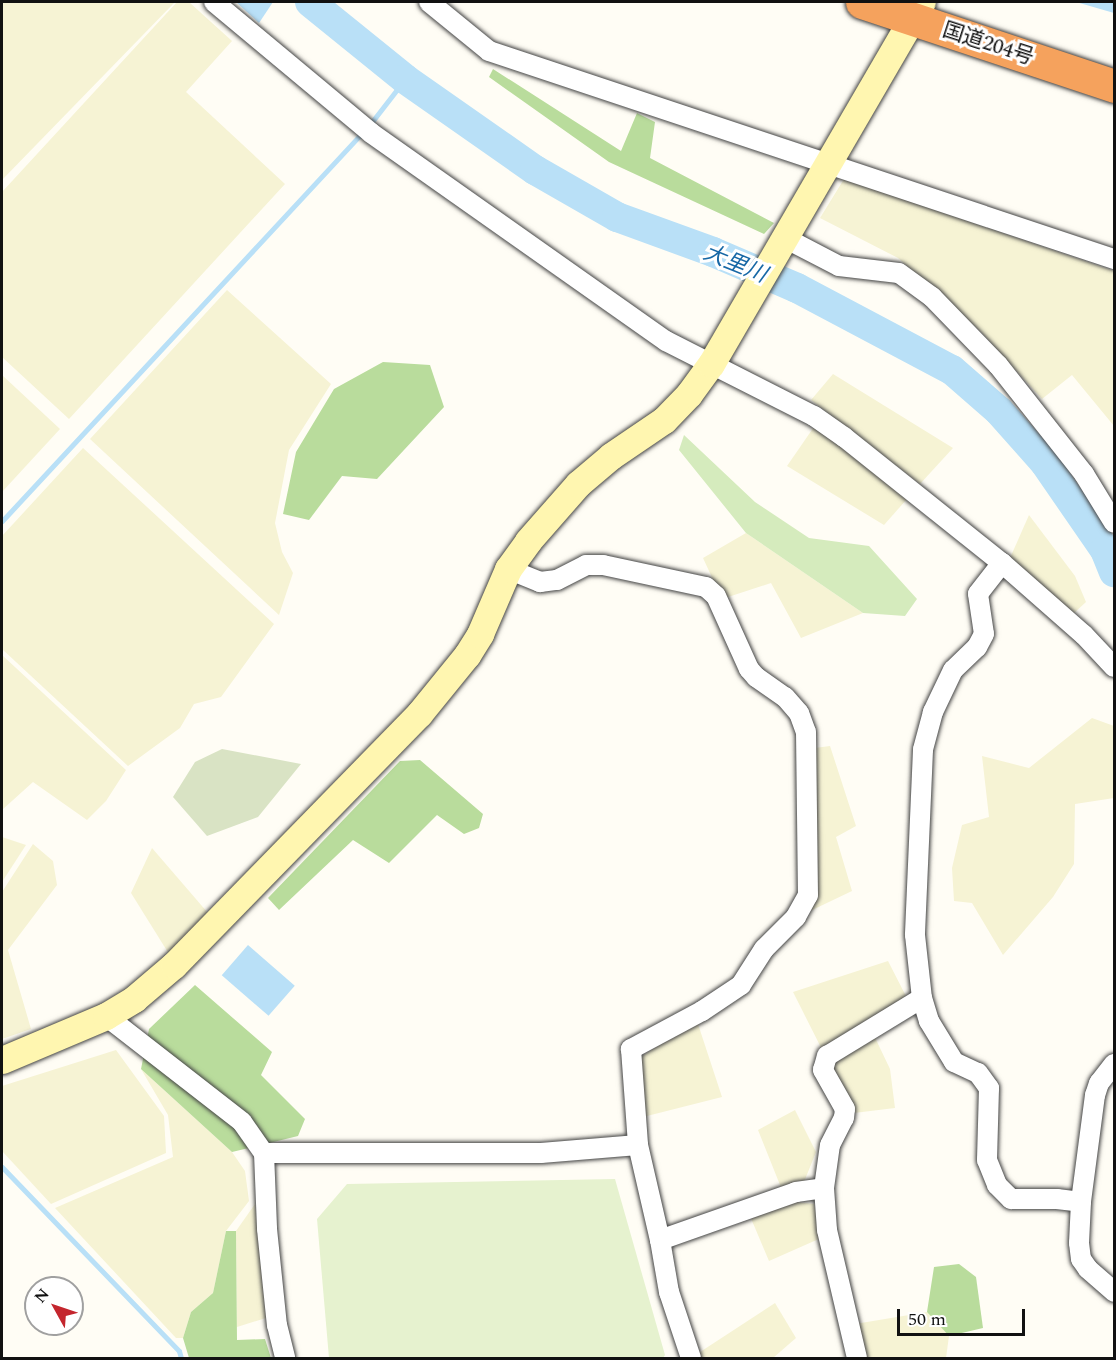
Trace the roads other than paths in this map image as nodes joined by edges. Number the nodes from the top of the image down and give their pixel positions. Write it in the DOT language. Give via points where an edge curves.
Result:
graph roads {
  1 [pos="214,2"];
  2 [pos="429,2"];
  3 [pos="862,2"];
  4 [pos="920,7"];
  5 [pos="1114,65"];
  6 [pos="1114,86"];
  7 [pos="829,162"];
  8 [pos="781,244"];
  9 [pos="1114,259"];
  10 [pos="711,364"];
  11 [pos="1114,523"];
  12 [pos="1002,563"];
  13 [pos="508,568"];
  14 [pos="1114,667"];
  15 [pos="922,998"];
  16 [pos="106,1016"];
  17 [pos="2,1060"];
  18 [pos="1114,1064"];
  19 [pos="638,1145"];
  20 [pos="264,1153"];
  21 [pos="824,1188"];
  22 [pos="1081,1202"];
  23 [pos="660,1240"];
  24 [pos="1114,1292"];
  25 [pos="285,1359"];
  26 [pos="691,1359"];
  27 [pos="857,1359"];
  1 -- 10 [label="street" via="392,148 666,341"];
  2 -- 7 [label="street" via="489,51"];
  3 -- 4 [label="highway, 国道204号"];
  4 -- 5 [label="highway, 国道204号"];
  4 -- 6 [label="highway, 国道204号"];
  4 -- 7 [label="street"];
  7 -- 8 [label="street"];
  7 -- 9 [label="street"];
  8 -- 10 [label="street"];
  8 -- 11 [label="street" via="839,266 899,273 932,297 998,365 1037,413 1084,474"];
  10 -- 12 [label="street" via="814,416"];
  10 -- 13 [label="street" via="664,420 578,484"];
  12 -- 14 [label="street" via="1084,635"];
  12 -- 15 [label="street" via="978,594 984,634 977,647 953,670 933,712 923,750 915,935"];
  13 -- 16 [label="street" via="480,634 419,714 174,965 134,999"];
  13 -- 19 [label="street" via="540,582 557,580 586,565 603,565 706,587 716,596 749,669 792,705 806,732 808,895 796,917 764,949 741,985 632,1049"];
  15 -- 21 [label="street" via="827,1056 823,1070 844,1109 844,1118 830,1145"];
  15 -- 22 [label="street" via="929,1021 954,1062 978,1073 989,1088 987,1160 997,1185 1011,1199"];
  16 -- 17 [label="street"];
  16 -- 20 [label="street" via="242,1122"];
  18 -- 22 [label="street" via="1095,1095"];
  19 -- 20 [label="street" via="541,1153"];
  19 -- 23 [label="street"];
  20 -- 25 [label="street" via="268,1240 277,1325"];
  21 -- 23 [label="street" via="796,1192"];
  21 -- 27 [label="street" via="827,1230"];
  22 -- 24 [label="street" via="1081,1259"];
  23 -- 26 [label="street" via="669,1292"];
}
